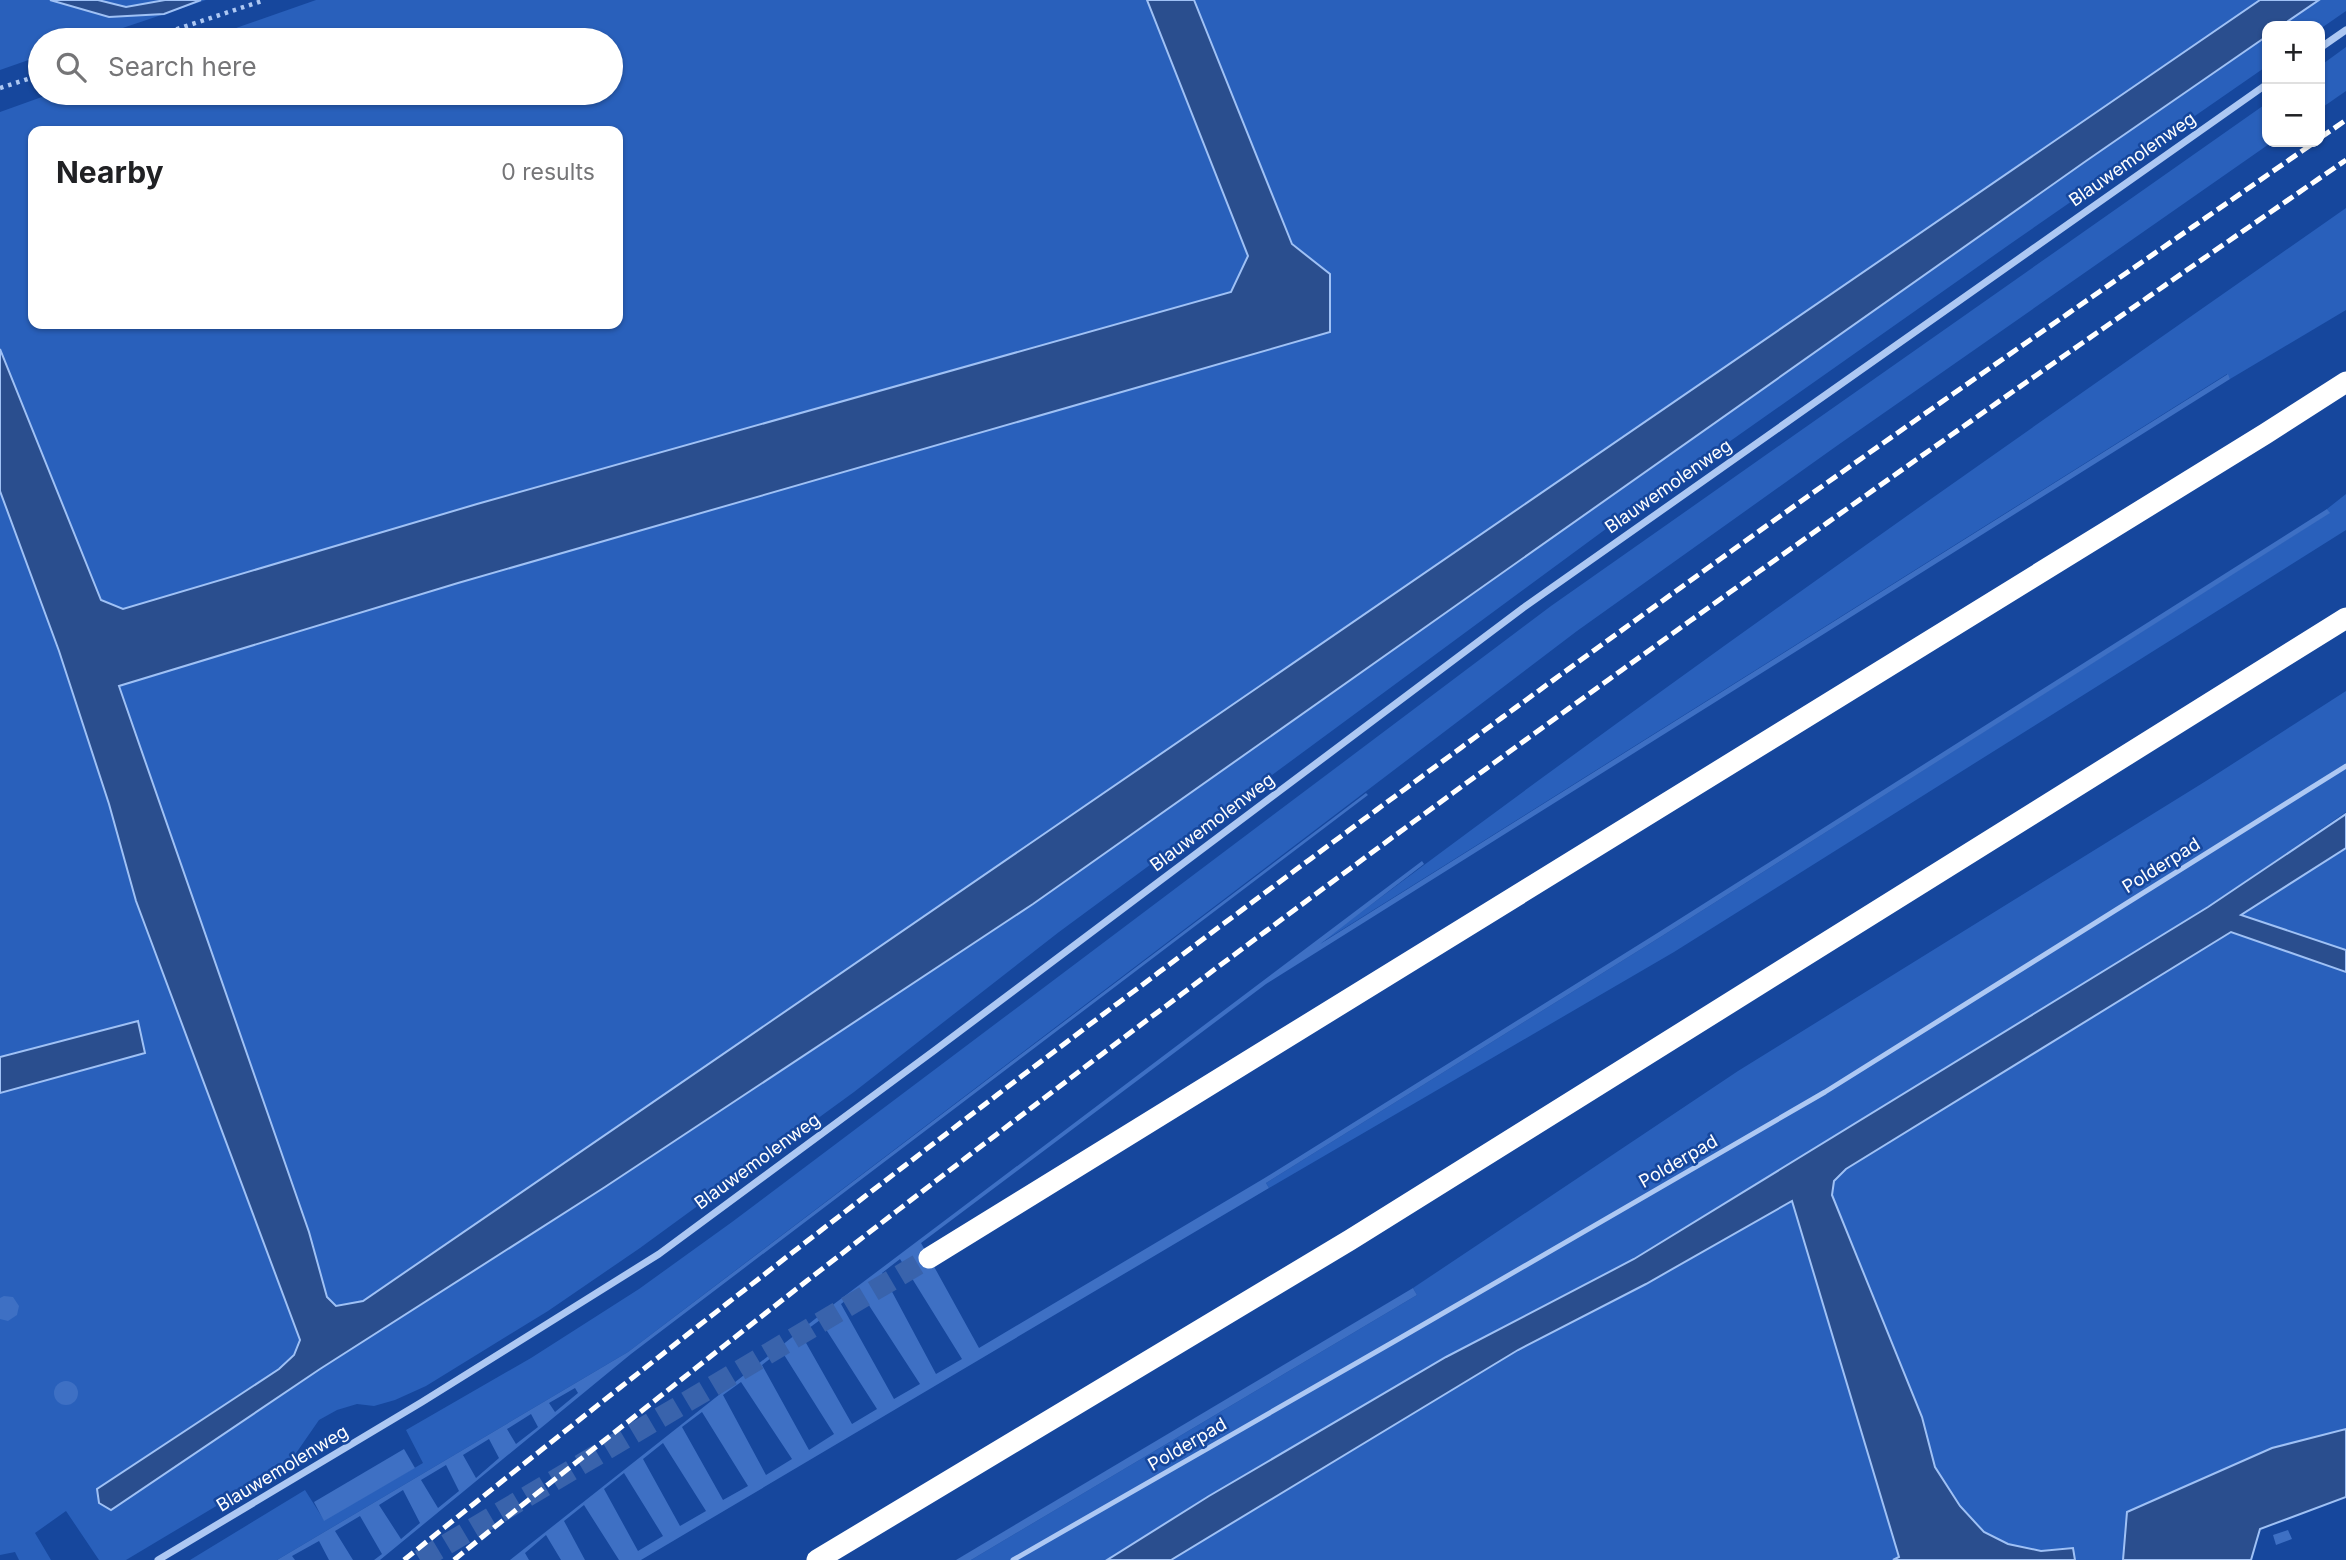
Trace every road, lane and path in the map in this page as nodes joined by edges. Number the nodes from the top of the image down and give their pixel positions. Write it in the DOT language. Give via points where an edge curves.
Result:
graph roads {
  1 [pos="265,0"];
  2 [pos="180,28"];
  3 [pos="2346,30"];
  4 [pos="2325,45"];
  5 [pos="28,79"];
  6 [pos="0,88"];
  7 [pos="2262,88"];
  8 [pos="2346,382"];
  9 [pos="2346,618"];
  10 [pos="2346,766"];
  11 [pos="929,1258"];
  12 [pos="159,1560"];
  13 [pos="817,1560"];
  14 [pos="1013,1560"];
  1 -- 2 [label="path"];
  3 -- 4 [label="street"];
  5 -- 6 [label="path"];
  7 -- 12 [label="street, Blauwemolenweg" via="1523,608 659,1254"];
  8 -- 11 [label="highway"];
  9 -- 13 [label="highway" via="1350,1240"];
  10 -- 14 [label="lane, Polderpad" via="1825,1092"];
}
